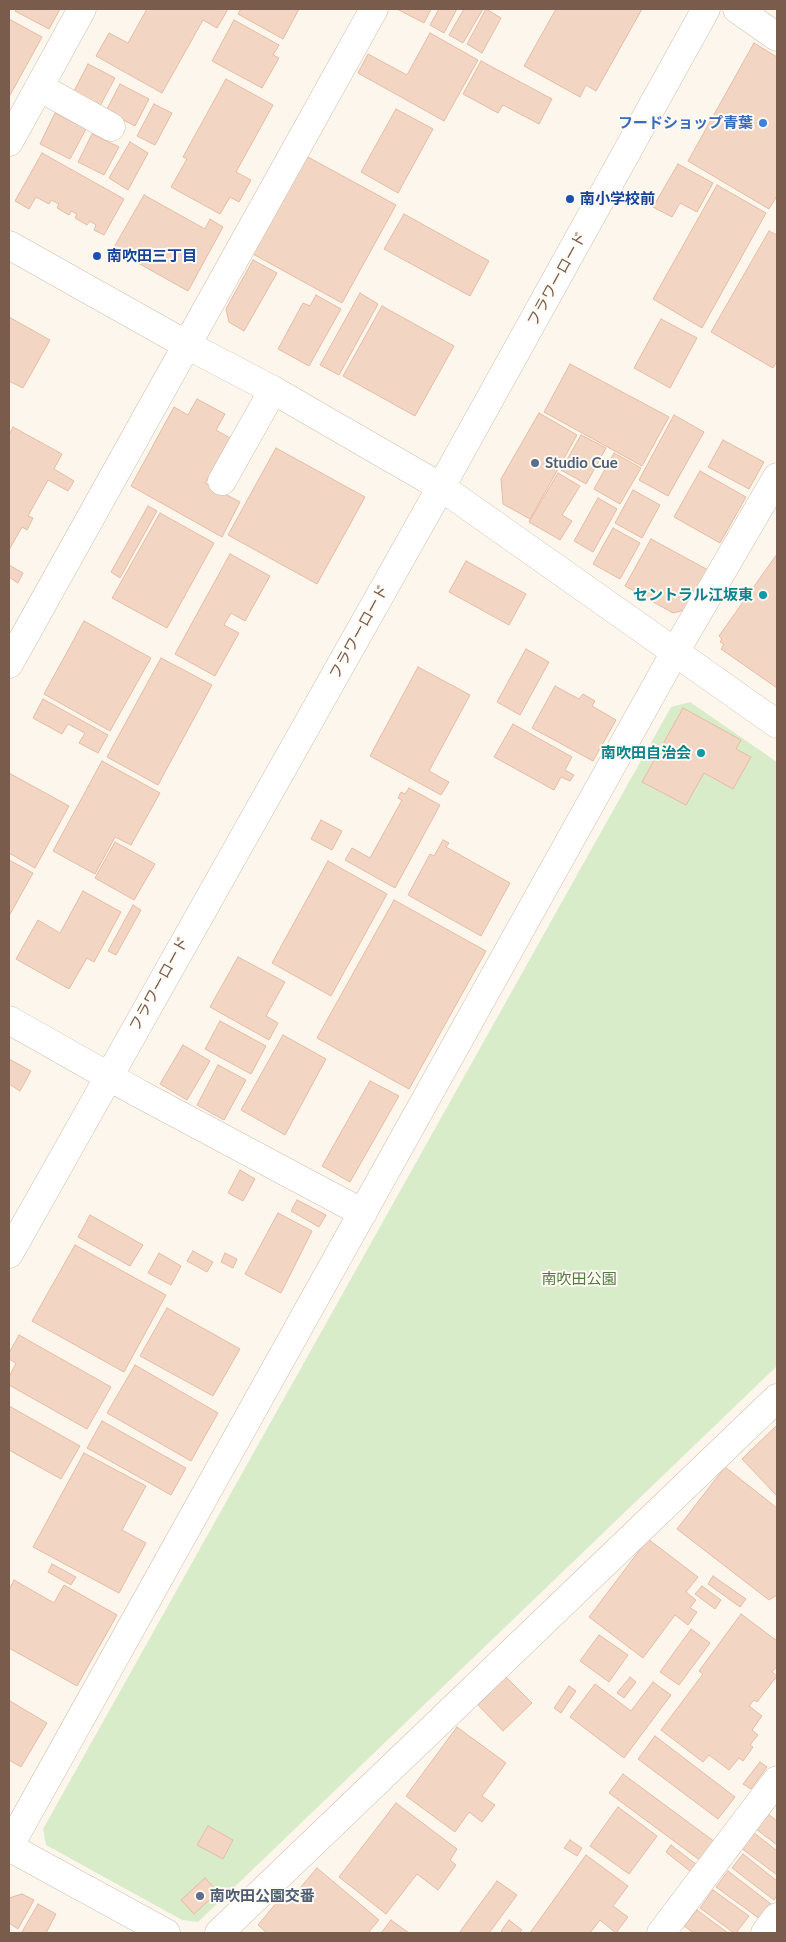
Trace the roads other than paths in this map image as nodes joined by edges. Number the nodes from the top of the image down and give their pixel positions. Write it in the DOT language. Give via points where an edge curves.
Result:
graph roads {
  1 [pos="82,9"];
  2 [pos="374,9"];
  3 [pos="706,9"];
  4 [pos="737,9"];
  5 [pos="777,36"];
  6 [pos="39,87"];
  7 [pos="111,127"];
  8 [pos="9,142"];
  9 [pos="9,245"];
  10 [pos="188,345"];
  11 [pos="273,390"];
  12 [pos="777,477"];
  13 [pos="222,481"];
  14 [pos="441,487"];
  15 [pos="675,652"];
  16 [pos="9,664"];
  17 [pos="777,724"];
  18 [pos="9,1020"];
  19 [pos="108,1076"];
  20 [pos="363,1213"];
  21 [pos="9,1254"];
  22 [pos="777,1398"];
  23 [pos="777,1780"];
  24 [pos="9,1847"];
  25 [pos="777,1917"];
  26 [pos="166,1933"];
  27 [pos="219,1933"];
  28 [pos="660,1933"];
  29 [pos="765,1933"];
  1 -- 6 [label="street"];
  2 -- 10 [label="street"];
  3 -- 14 [label="street, フラワーロード"];
  4 -- 5 [label="street"];
  6 -- 7 [label="street"];
  6 -- 8 [label="street"];
  9 -- 10 [label="street"];
  10 -- 11 [label="street"];
  10 -- 16 [label="street"];
  11 -- 13 [label="street"];
  11 -- 14 [label="street"];
  12 -- 15 [label="street"];
  14 -- 15 [label="street"];
  14 -- 19 [label="street, フラワーロード"];
  15 -- 17 [label="street"];
  15 -- 20 [label="street"];
  18 -- 19 [label="street"];
  19 -- 20 [label="street"];
  19 -- 21 [label="street, フラワーロード"];
  20 -- 24 [label="street"];
  22 -- 27 [label="street"];
  23 -- 28 [label="street"];
  24 -- 26 [label="street"];
  25 -- 29 [label="street"];
}
